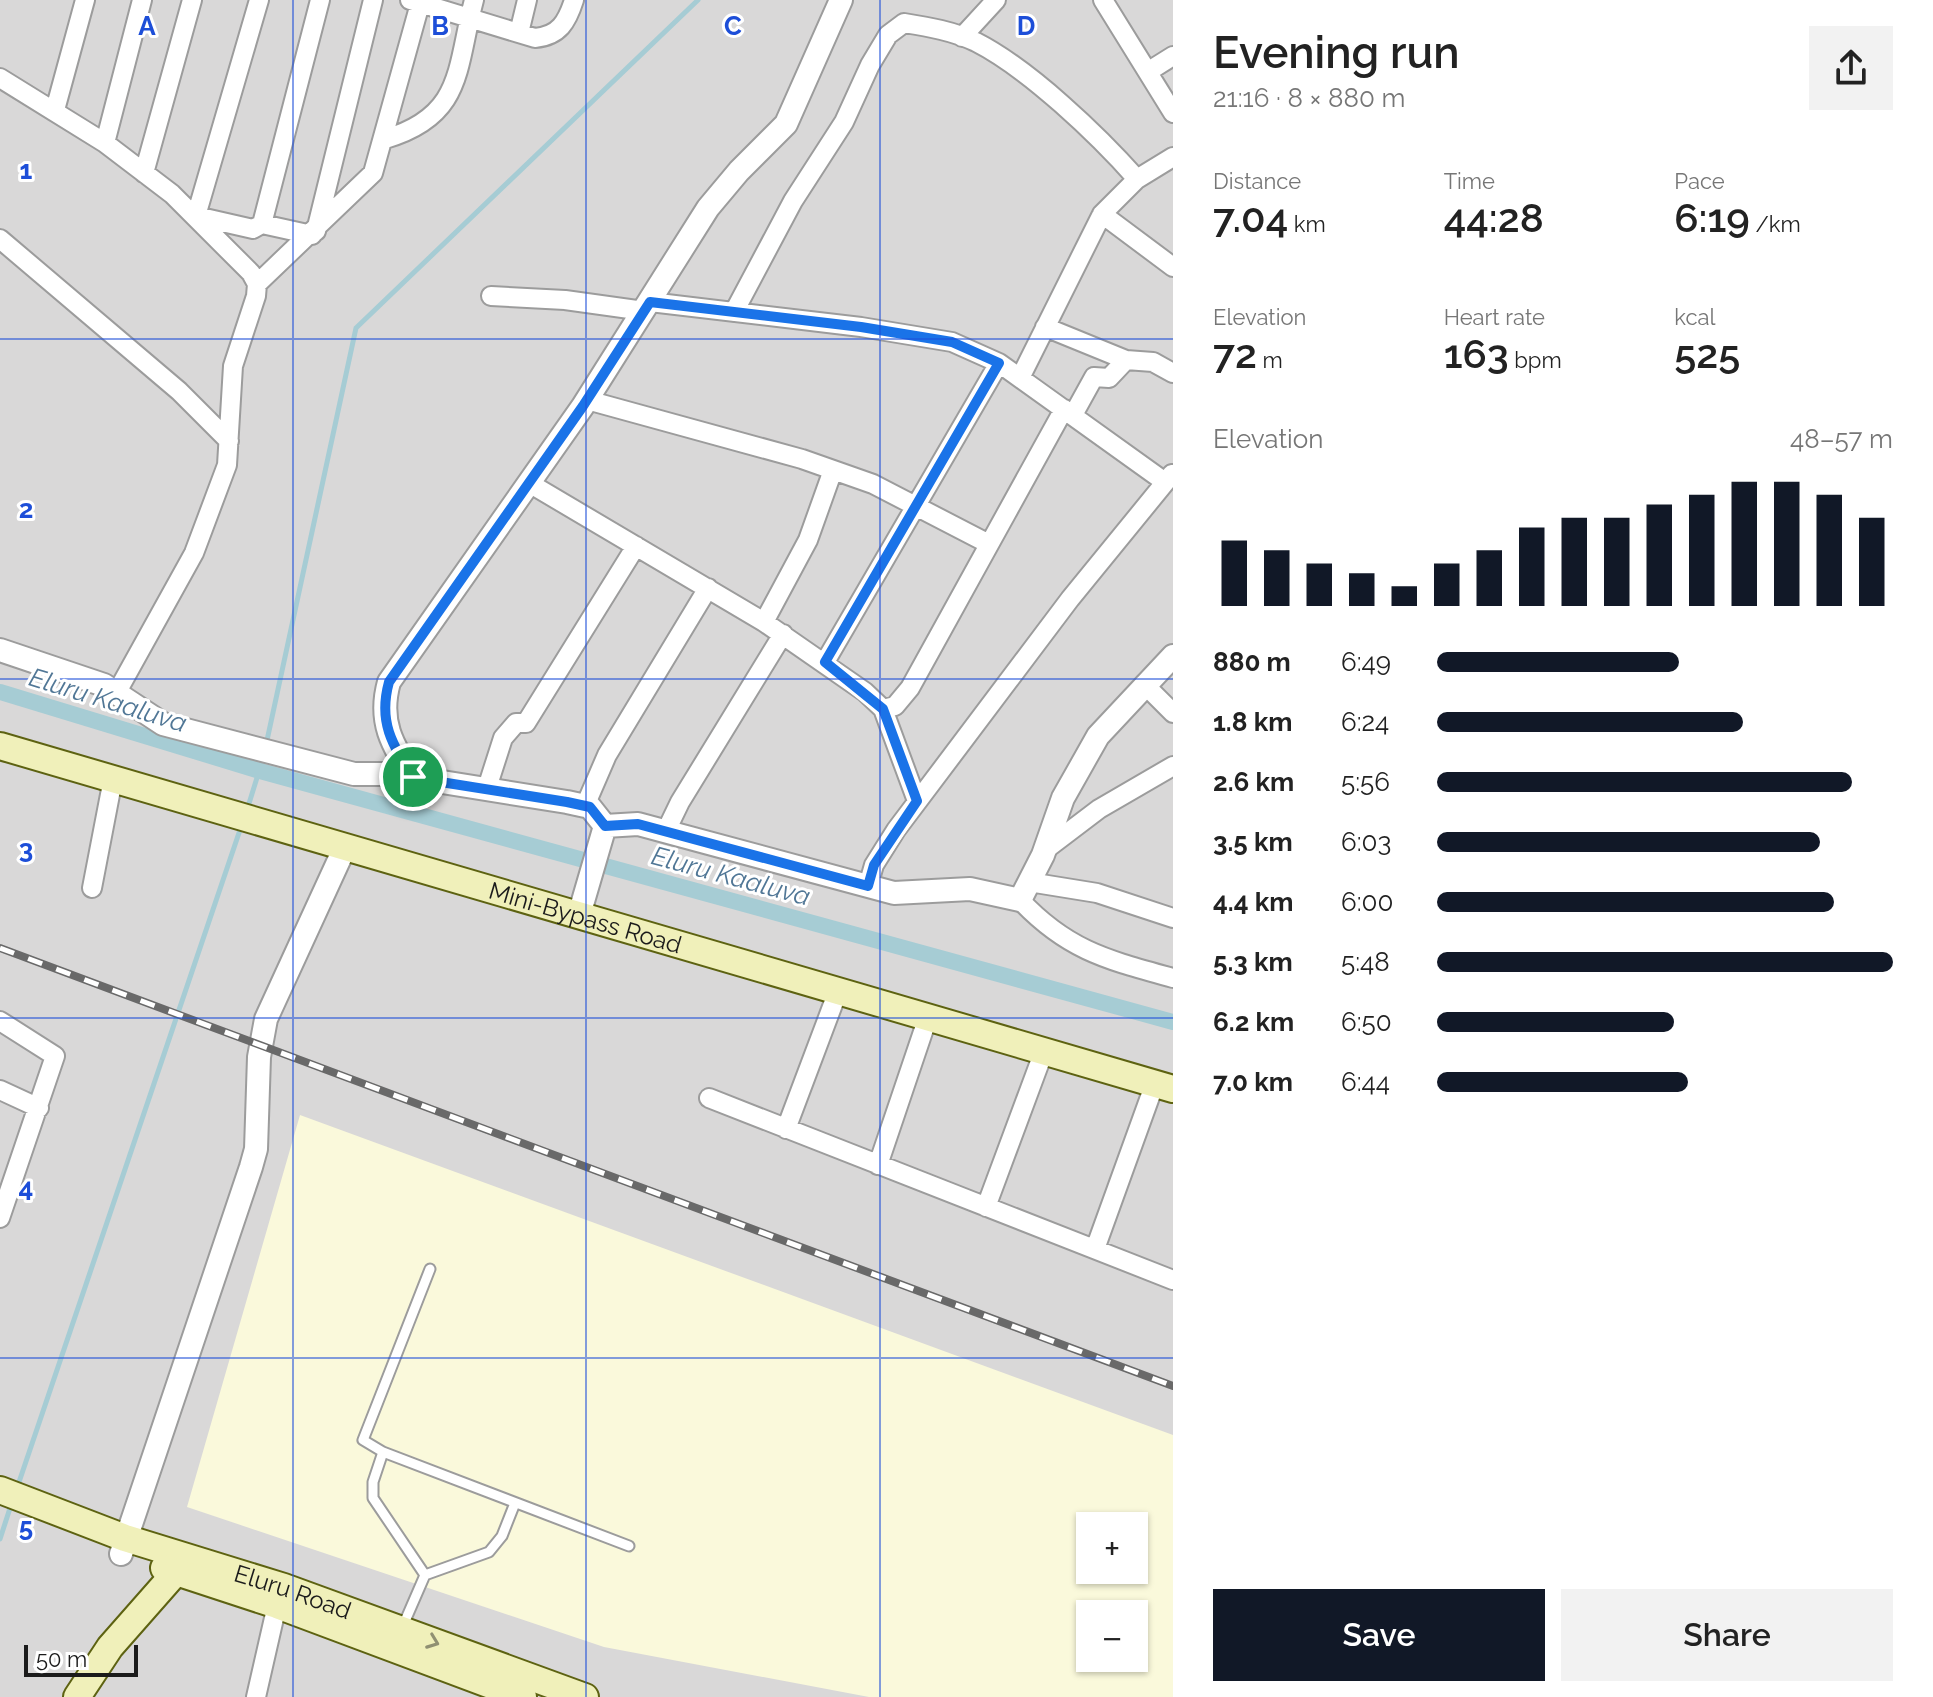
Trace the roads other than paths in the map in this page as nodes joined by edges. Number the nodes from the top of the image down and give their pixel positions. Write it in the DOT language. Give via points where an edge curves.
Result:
graph roads {
  1 [pos="85,0"];
  2 [pos="142,0"];
  3 [pos="192,0"];
  4 [pos="259,0"];
  5 [pos="320,0"];
  6 [pos="373,0"];
  7 [pos="527,0"];
  8 [pos="574,0"];
  9 [pos="841,0"];
  10 [pos="996,0"];
  11 [pos="1104,0"];
  12 [pos="417,1"];
  13 [pos="472,9"];
  14 [pos="519,33"];
  15 [pos="962,37"];
  16 [pos="1173,56"];
  17 [pos="1149,71"];
  18 [pos="0,78"];
  19 [pos="55,110"];
  20 [pos="1173,113"];
  21 [pos="385,139"];
  22 [pos="105,143"];
  23 [pos="1173,157"];
  24 [pos="144,173"];
  25 [pos="1137,179"];
  26 [pos="1102,214"];
  27 [pos="196,216"];
  28 [pos="262,224"];
  29 [pos="314,233"];
  30 [pos="0,239"];
  31 [pos="1173,267"];
  32 [pos="257,284"];
  33 [pos="491,296"];
  34 [pos="647,306"];
  35 [pos="734,312"];
  36 [pos="1045,327"];
  37 [pos="1126,360"];
  38 [pos="999,363"];
  39 [pos="1173,373"];
  40 [pos="1020,378"];
  41 [pos="587,400"];
  42 [pos="1069,412"];
  43 [pos="229,441"];
  44 [pos="833,470"];
  45 [pos="1169,477"];
  46 [pos="529,483"];
  47 [pos="914,504"];
  48 [pos="989,544"];
  49 [pos="636,546"];
  50 [pos="708,588"];
  51 [pos="764,622"];
  52 [pos="783,634"];
  53 [pos="0,650"];
  54 [pos="1173,656"];
  55 [pos="825,662"];
  56 [pos="1144,684"];
  57 [pos="117,692"];
  58 [pos="883,709"];
  59 [pos="1173,713"];
  60 [pos="0,746"];
  61 [pos="1173,766"];
  62 [pos="413,777"];
  63 [pos="113,779"];
  64 [pos="487,788"];
  65 [pos="917,801"];
  66 [pos="585,806"];
  67 [pos="605,826"];
  68 [pos="666,831"];
  69 [pos="342,846"];
  70 [pos="1045,850"];
  71 [pos="868,886"];
  72 [pos="92,888"];
  73 [pos="1016,892"];
  74 [pos="582,905"];
  75 [pos="1173,918"];
  76 [pos="1173,978"];
  77 [pos="838,991"];
  78 [pos="928,1017"];
  79 [pos="0,1021"];
  80 [pos="1044,1051"];
  81 [pos="1164,1086"];
  82 [pos="0,1090"];
  83 [pos="709,1098"];
  84 [pos="39,1108"];
  85 [pos="786,1129"];
  86 [pos="878,1165"];
  87 [pos="986,1207"];
  88 [pos="0,1218"];
  89 [pos="1095,1249"];
  90 [pos="430,1269"];
  91 [pos="1173,1280"];
  92 [pos="383,1452"];
  93 [pos="0,1490"];
  94 [pos="515,1503"];
  95 [pos="0,1505"];
  96 [pos="92,1533"];
  97 [pos="123,1546"];
  98 [pos="629,1546"];
  99 [pos="176,1572"];
  100 [pos="425,1575"];
  101 [pos="277,1605"];
  102 [pos="398,1640"];
  103 [pos="77,1697"];
  104 [pos="256,1697"];
  105 [pos="523,1697"];
  106 [pos="585,1697"];
  1 -- 19 [label="street"];
  2 -- 22 [label="street"];
  3 -- 24 [label="street"];
  4 -- 27 [label="street"];
  5 -- 28 [label="street"];
  6 -- 29 [label="street"];
  7 -- 14 [label="street"];
  8 -- 14 [label="street" via="565,22 550,37"];
  9 -- 34 [label="street" via="786,124 708,208"];
  10 -- 15 [label="street"];
  11 -- 17 [label="street"];
  12 -- 13 [label="street"];
  12 -- 21 [label="street"];
  13 -- 14 [label="street"];
  13 -- 21 [label="street" via="453,91 409,132"];
  15 -- 25 [label="street" via="1031,81 1108,146"];
  15 -- 35 [label="street" via="904,23 888,35"];
  16 -- 17 [label="street"];
  17 -- 20 [label="street"];
  18 -- 19 [label="street"];
  19 -- 22 [label="street"];
  21 -- 29 [label="street" via="373,173"];
  22 -- 24 [label="street"];
  23 -- 25 [label="street"];
  24 -- 27 [label="street"];
  25 -- 26 [label="street"];
  26 -- 31 [label="street"];
  26 -- 36 [label="street"];
  27 -- 28 [label="street" via="253,229"];
  27 -- 32 [label="street"];
  28 -- 29 [label="street"];
  29 -- 32 [label="street"];
  30 -- 43 [label="street" via="179,391"];
  32 -- 43 [label="street" via="233,366"];
  33 -- 34 [label="street"];
  34 -- 35 [label="street"];
  34 -- 41 [label="street"];
  35 -- 38 [label="street" via="952,342"];
  36 -- 37 [label="street"];
  36 -- 40 [label="street"];
  37 -- 39 [label="street" via="1153,362"];
  37 -- 42 [label="street" via="1109,378 1094,377"];
  38 -- 40 [label="street"];
  38 -- 47 [label="street"];
  40 -- 42 [label="street"];
  41 -- 44 [label="street"];
  41 -- 46 [label="street"];
  42 -- 45 [label="street"];
  42 -- 48 [label="street"];
  43 -- 57 [label="street" via="227,465 194,553"];
  44 -- 47 [label="street"];
  44 -- 51 [label="street" via="808,540"];
  45 -- 65 [label="street"];
  46 -- 49 [label="street"];
  46 -- 62 [label="street" via="389,682 382,705 388,730"];
  47 -- 48 [label="street"];
  47 -- 55 [label="street"];
  48 -- 58 [label="street" via="910,688 895,706"];
  49 -- 50 [label="street"];
  49 -- 64 [label="street" via="526,723 516,723 503,738"];
  50 -- 51 [label="street"];
  50 -- 66 [label="street" via="607,755"];
  51 -- 52 [label="street"];
  52 -- 55 [label="street"];
  52 -- 68 [label="street"];
  53 -- 57 [label="street"];
  54 -- 56 [label="street"];
  55 -- 58 [label="street"];
  56 -- 59 [label="street"];
  56 -- 70 [label="street" via="1098,736 1063,798"];
  57 -- 62 [label="street" via="163,724 354,774"];
  58 -- 65 [label="street"];
  60 -- 63 [label="main road, Mini-Bypass Road"];
  61 -- 70 [label="street" via="1099,809"];
  62 -- 64 [label="street"];
  63 -- 69 [label="main road, Mini-Bypass Road"];
  63 -- 72 [label="street"];
  64 -- 66 [label="street"];
  65 -- 71 [label="street" via="874,865"];
  66 -- 67 [label="street"];
  67 -- 68 [label="street" via="638,824"];
  67 -- 74 [label="street"];
  68 -- 71 [label="street"];
  69 -- 74 [label="main road, Mini-Bypass Road"];
  69 -- 97 [label="street" via="266,1019 259,1057 256,1149"];
  70 -- 73 [label="street"];
  71 -- 73 [label="street" via="894,893"];
  73 -- 75 [label="street" via="1097,893"];
  73 -- 76 [label="street" via="1047,929 1077,947"];
  74 -- 77 [label="main road, Mini-Bypass Road"];
  77 -- 78 [label="main road, Mini-Bypass Road"];
  77 -- 85 [label="street"];
  78 -- 80 [label="main road, Mini-Bypass Road"];
  78 -- 86 [label="street"];
  79 -- 84 [label="street" via="55,1056"];
  80 -- 81 [label="main road, Mini-Bypass Road"];
  80 -- 87 [label="street"];
  81 -- 89 [label="street"];
  82 -- 84 [label="street"];
  83 -- 85 [label="street"];
  84 -- 88 [label="street"];
  85 -- 86 [label="street"];
  86 -- 87 [label="street"];
  87 -- 89 [label="street"];
  89 -- 91 [label="street"];
  90 -- 92 [label="lane" via="364,1432 368,1446"];
  92 -- 94 [label="lane"];
  92 -- 100 [label="lane" via="373,1498"];
  93 -- 96 [label="main road, Eluru Road"];
  94 -- 98 [label="lane"];
  94 -- 100 [label="lane" via="498,1545"];
  95 -- 96 [label="main road, Eluru Road"];
  96 -- 97 [label="main road, Eluru Road"];
  97 -- 99 [label="main road, Eluru Road"];
  97 -- 102 [label="main road, Eluru Road" via="284,1587"];
  99 -- 101 [label="main road, Eluru Road"];
  99 -- 103 [label="main road" via="110,1647"];
  100 -- 102 [label="lane"];
  101 -- 102 [label="main road, Eluru Road"];
  101 -- 104 [label="street"];
  102 -- 105 [label="main road, Eluru Road"];
  102 -- 106 [label="main road, Eluru Road, one-way"];
}
